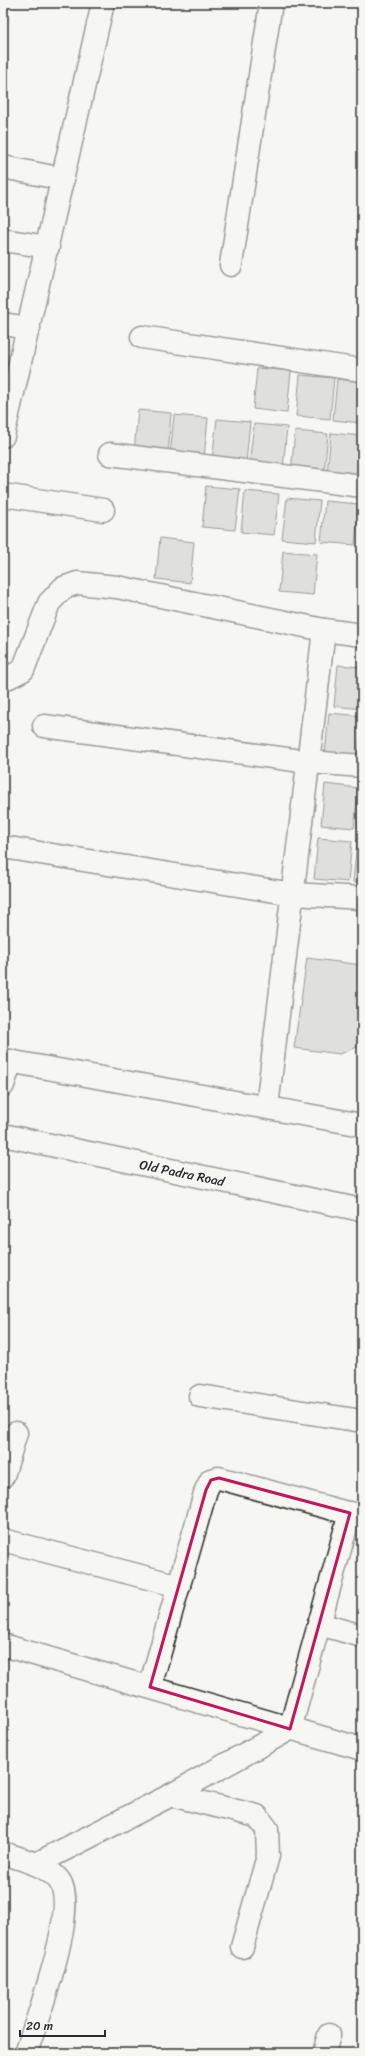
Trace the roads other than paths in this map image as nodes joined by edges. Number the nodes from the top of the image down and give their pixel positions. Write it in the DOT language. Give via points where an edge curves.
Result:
graph roads {
  1 [pos="103,3"];
  2 [pos="271,3"];
  3 [pos="3,167"];
  4 [pos="63,179"];
  5 [pos="3,240"];
  6 [pos="48,248"];
  7 [pos="231,265"];
  8 [pos="3,324"];
  9 [pos="29,328"];
  10 [pos="142,337"];
  11 [pos="362,370"];
  12 [pos="3,436"];
  13 [pos="110,454"];
  14 [pos="362,486"];
  15 [pos="3,495"];
  16 [pos="103,510"];
  17 [pos="324,630"];
  18 [pos="362,635"];
  19 [pos="3,678"];
  20 [pos="44,726"];
  21 [pos="309,762"];
  22 [pos="362,766"];
  23 [pos="3,847"];
  24 [pos="293,894"];
  25 [pos="362,898"];
  26 [pos="7,1060"];
  27 [pos="3,1085"];
  28 [pos="267,1107"];
  29 [pos="362,1125"];
  30 [pos="3,1135"];
  31 [pos="362,1210"];
  32 [pos="200,1396"];
  33 [pos="362,1421"];
  34 [pos="16,1433"];
  35 [pos="3,1476"];
  36 [pos="356,1515"];
  37 [pos="3,1540"];
  38 [pos="179,1586"];
  39 [pos="319,1624"];
  40 [pos="362,1636"];
  41 [pos="3,1645"];
  42 [pos="150,1687"];
  43 [pos="290,1728"];
  44 [pos="362,1749"];
  45 [pos="171,1795"];
  46 [pos="3,1853"];
  47 [pos="36,1864"];
  48 [pos="242,1947"];
  49 [pos="26,2053"];
  1 -- 4 [label="street"];
  2 -- 7 [label="street"];
  3 -- 4 [label="street"];
  4 -- 6 [label="street"];
  5 -- 6 [label="street"];
  6 -- 9 [label="street"];
  8 -- 9 [label="street"];
  9 -- 12 [label="street"];
  10 -- 11 [label="street"];
  13 -- 14 [label="street"];
  15 -- 16 [label="street"];
  17 -- 18 [label="street"];
  17 -- 19 [label="street" via="117,587 77,583 63,588 49,602 23,670"];
  17 -- 21 [label="street"];
  20 -- 21 [label="street"];
  21 -- 22 [label="street"];
  21 -- 24 [label="street"];
  23 -- 24 [label="street"];
  24 -- 25 [label="street"];
  24 -- 28 [label="street"];
  26 -- 27 [label="street"];
  26 -- 28 [label="street"];
  28 -- 29 [label="street"];
  30 -- 31 [label="street, Old Padra Road"];
  32 -- 33 [label="street"];
  34 -- 35 [label="street"];
  36 -- 38 [label="street" via="219,1478 211,1480"];
  36 -- 39 [label="street"];
  37 -- 38 [label="street"];
  38 -- 42 [label="street"];
  39 -- 40 [label="street"];
  39 -- 43 [label="street"];
  41 -- 42 [label="street"];
  42 -- 43 [label="street"];
  43 -- 44 [label="street"];
  43 -- 45 [label="street"];
  45 -- 47 [label="street"];
  45 -- 48 [label="street" via="257,1816 267,1829 268,1856"];
  46 -- 47 [label="street"];
  47 -- 49 [label="street" via="58,1880 65,1903 60,1948"];
}
